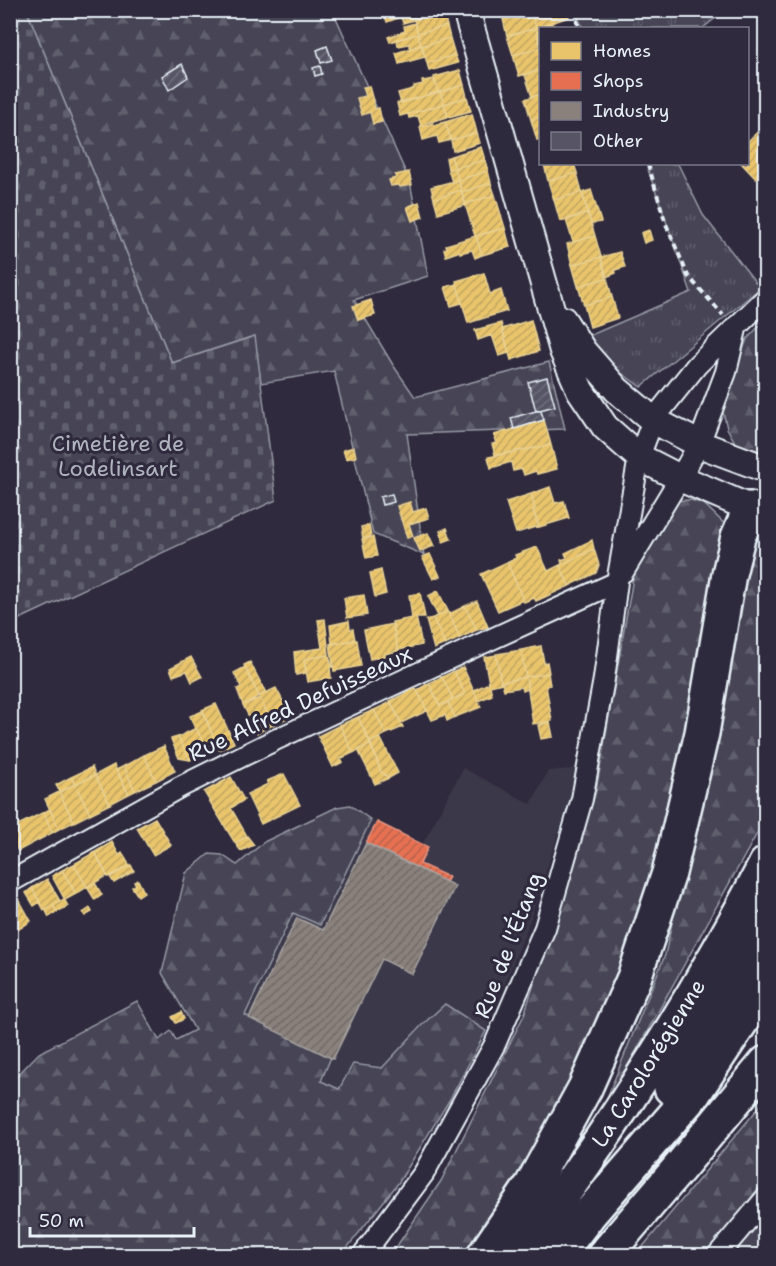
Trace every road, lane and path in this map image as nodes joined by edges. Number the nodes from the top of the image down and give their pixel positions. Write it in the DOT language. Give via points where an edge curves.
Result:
graph roads {
  1 [pos="466,10"];
  2 [pos="572,10"];
  3 [pos="580,27"];
  4 [pos="648,165"];
  5 [pos="547,295"];
  6 [pos="765,298"];
  7 [pos="736,328"];
  8 [pos="653,420"];
  9 [pos="699,444"];
  10 [pos="639,457"];
  11 [pos="765,469"];
  12 [pos="680,478"];
  13 [pos="760,508"];
  14 [pos="617,582"];
  15 [pos="765,864"];
  16 [pos="10,882"];
  17 [pos="765,929"];
  18 [pos="765,984"];
  19 [pos="765,1063"];
  20 [pos="765,1198"];
  21 [pos="590,1213"];
  22 [pos="362,1256"];
  23 [pos="484,1256"];
  24 [pos="519,1256"];
  25 [pos="557,1256"];
  26 [pos="604,1256"];
  27 [pos="717,1256"];
  1 -- 5 [label="street"];
  2 -- 3 [label="path"];
  4 -- 7 [label="path" via="666,224 688,276"];
  5 -- 8 [label="street" via="583,351 617,390"];
  5 -- 10 [label="street" via="563,351 580,390 605,427"];
  6 -- 7 [label="street, Rue de l'Étang"];
  7 -- 8 [label="street, Rue de l'Étang" via="697,365"];
  7 -- 9 [label="street, Rue de l'Étang" via="726,372"];
  8 -- 9 [label="street"];
  8 -- 10 [label="street, Rue de l'Étang"];
  9 -- 11 [label="street"];
  9 -- 12 [label="street, Rue de l'Étang"];
  10 -- 12 [label="street"];
  10 -- 14 [label="street, Rue de l'Étang"];
  12 -- 13 [label="street"];
  12 -- 14 [label="street, Rue de l'Étang"];
  13 -- 23 [label="highway" via="738,537 702,733 669,873 633,978 585,1088 532,1185"];
  14 -- 16 [label="street, Rue Alfred Defuisseaux" via="275,740 180,787"];
  14 -- 22 [label="street, Rue de l'Étang" via="582,800 545,928 495,1044 430,1163"];
  15 -- 24 [label="highway, La Carolorégienne" via="732,929 649,1066"];
  17 -- 21 [label="highway, La Carolorégienne" via="680,1075"];
  18 -- 21 [label="highway, La Carolorégienne" via="694,1093"];
  19 -- 26 [label="highway"];
  20 -- 27 [label="street"];
  21 -- 25 [label="highway, La Carolorégienne"];
}
